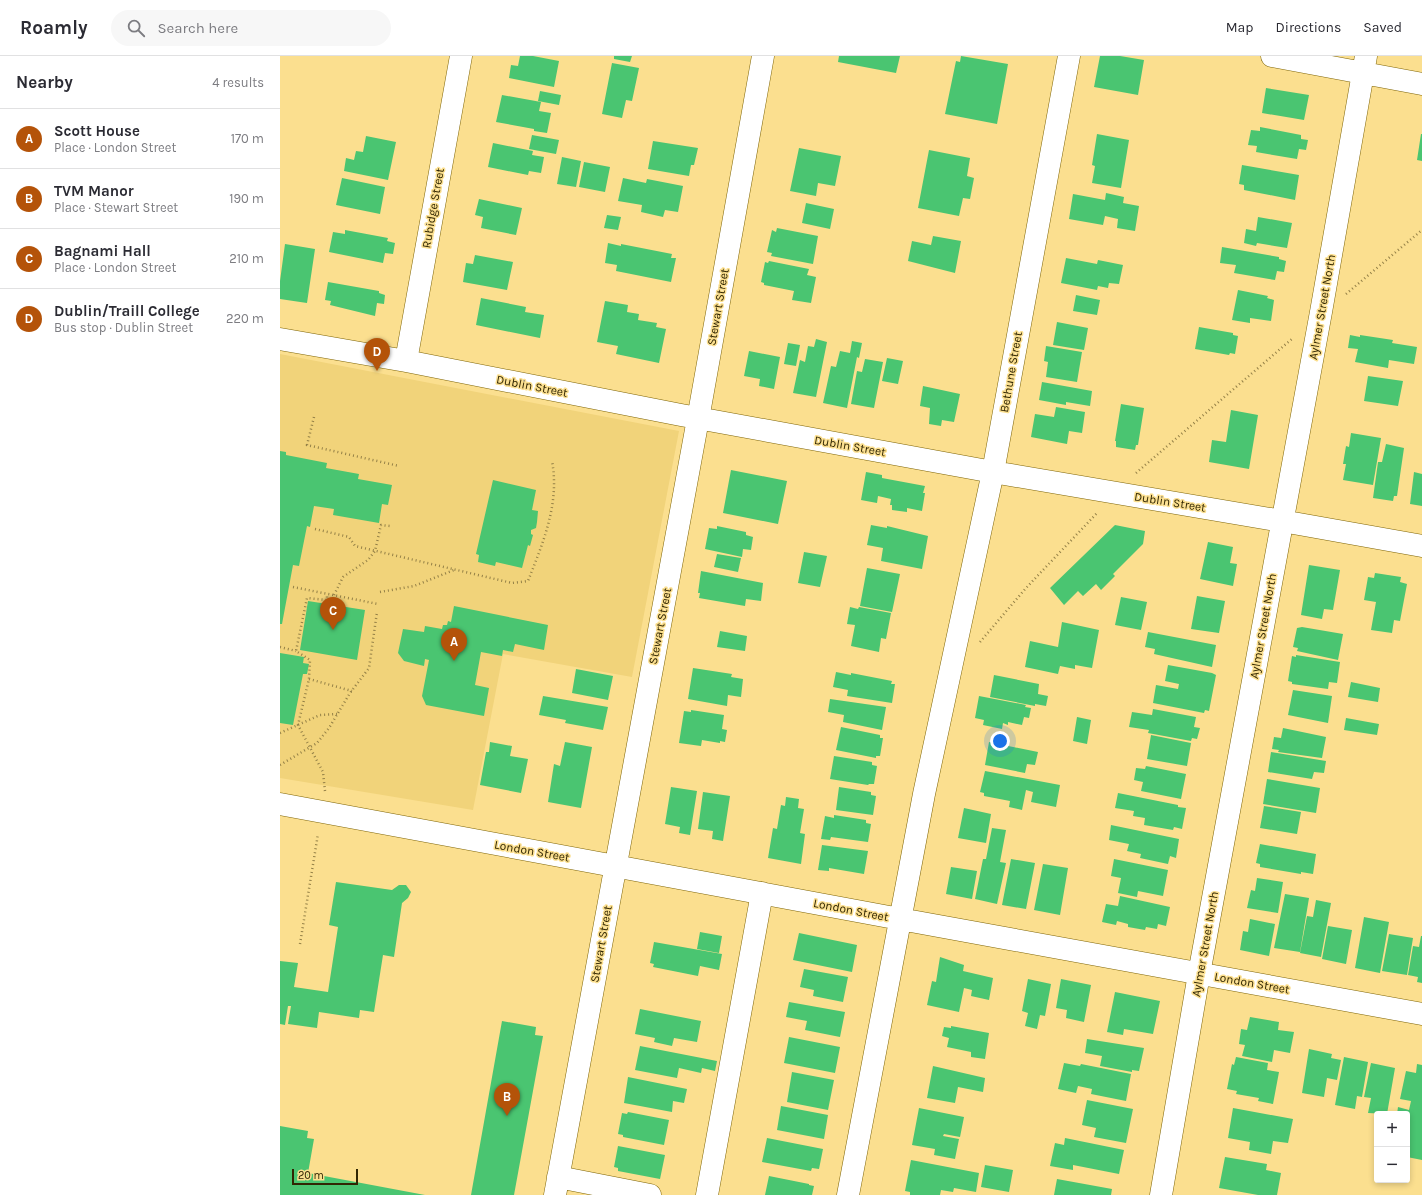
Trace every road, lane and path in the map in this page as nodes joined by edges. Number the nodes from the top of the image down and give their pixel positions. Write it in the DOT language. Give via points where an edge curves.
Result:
graph roads {
  1 [pos="461,56"];
  2 [pos="763,56"];
  3 [pos="1069,56"];
  4 [pos="1272,56"];
  5 [pos="1364,64"];
  6 [pos="1422,84"];
  7 [pos="1422,230"];
  8 [pos="1321,312"];
  9 [pos="1296,336"];
  10 [pos="280,339"];
  11 [pos="406,361"];
  12 [pos="314,417"];
  13 [pos="698,418"];
  14 [pos="552,461"];
  15 [pos="399,466"];
  16 [pos="993,472"];
  17 [pos="1114,493"];
  18 [pos="1282,521"];
  19 [pos="390,526"];
  20 [pos="315,529"];
  21 [pos="1422,546"];
  22 [pos="375,551"];
  23 [pos="454,569"];
  24 [pos="293,587"];
  25 [pos="380,592"];
  26 [pos="327,594"];
  27 [pos="334,595"];
  28 [pos="378,604"];
  29 [pos="377,612"];
  30 [pos="979,643"];
  31 [pos="280,647"];
  32 [pos="296,651"];
  33 [pos="309,678"];
  34 [pos="352,691"];
  35 [pos="338,714"];
  36 [pos="298,725"];
  37 [pos="280,734"];
  38 [pos="311,747"];
  39 [pos="280,765"];
  40 [pos="280,804"];
  41 [pos="323,812"];
  42 [pos="615,866"];
  43 [pos="762,893"];
  44 [pos="900,919"];
  45 [pos="300,944"];
  46 [pos="1199,974"];
  47 [pos="1422,1014"];
  48 [pos="557,1186"];
  49 [pos="650,1195"];
  50 [pos="707,1195"];
  51 [pos="848,1195"];
  52 [pos="1161,1195"];
  1 -- 11 [label="street, Rubidge Street"];
  2 -- 13 [label="street, Stewart Street"];
  3 -- 16 [label="street, Bethune Street"];
  4 -- 5 [label="street"];
  5 -- 6 [label="street"];
  5 -- 8 [label="street, Aylmer Street North"];
  7 -- 8 [label="path" via="1347,294"];
  8 -- 18 [label="street, Aylmer Street North"];
  9 -- 17 [label="path"];
  10 -- 11 [label="street, Dublin Street"];
  11 -- 13 [label="street, Dublin Street"];
  12 -- 15 [label="path" via="307,445"];
  13 -- 16 [label="street, Dublin Street"];
  13 -- 42 [label="street, Stewart Street"];
  14 -- 23 [label="path" via="555,476 552,512 528,581 512,583"];
  16 -- 17 [label="street, Dublin Street"];
  16 -- 44 [label="street, Bethune Street" via="946,687"];
  17 -- 18 [label="street, Dublin Street"];
  17 -- 30 [label="path"];
  18 -- 21 [label="street, Dublin Street"];
  18 -- 46 [label="street, Aylmer Street North"];
  19 -- 22 [label="path" via="381,526"];
  20 -- 22 [label="path" via="349,537 355,546"];
  22 -- 23 [label="path"];
  22 -- 27 [label="path" via="368,560 343,578"];
  23 -- 25 [label="path" via="414,586"];
  24 -- 26 [label="path"];
  26 -- 27 [label="path"];
  26 -- 32 [label="path" via="327,600 307,598"];
  27 -- 28 [label="path"];
  29 -- 34 [label="path" via="369,668"];
  31 -- 32 [label="path"];
  32 -- 33 [label="path" via="310,660"];
  33 -- 34 [label="path"];
  33 -- 36 [label="path"];
  34 -- 35 [label="path"];
  35 -- 36 [label="path" via="320,716"];
  35 -- 38 [label="path" via="318,743"];
  36 -- 37 [label="path"];
  36 -- 38 [label="path"];
  38 -- 39 [label="path"];
  38 -- 41 [label="path" via="323,772"];
  40 -- 41 [label="street, London Street"];
  41 -- 42 [label="street, London Street"];
  41 -- 45 [label="path"];
  42 -- 43 [label="street, London Street"];
  42 -- 48 [label="street, Stewart Street"];
  43 -- 44 [label="street, London Street"];
  43 -- 50 [label="street"];
  44 -- 46 [label="street, London Street"];
  44 -- 51 [label="street, Bethune Street"];
  46 -- 47 [label="street, London Street"];
  46 -- 52 [label="street, Aylmer Street North"];
  48 -- 49 [label="street"];
}
